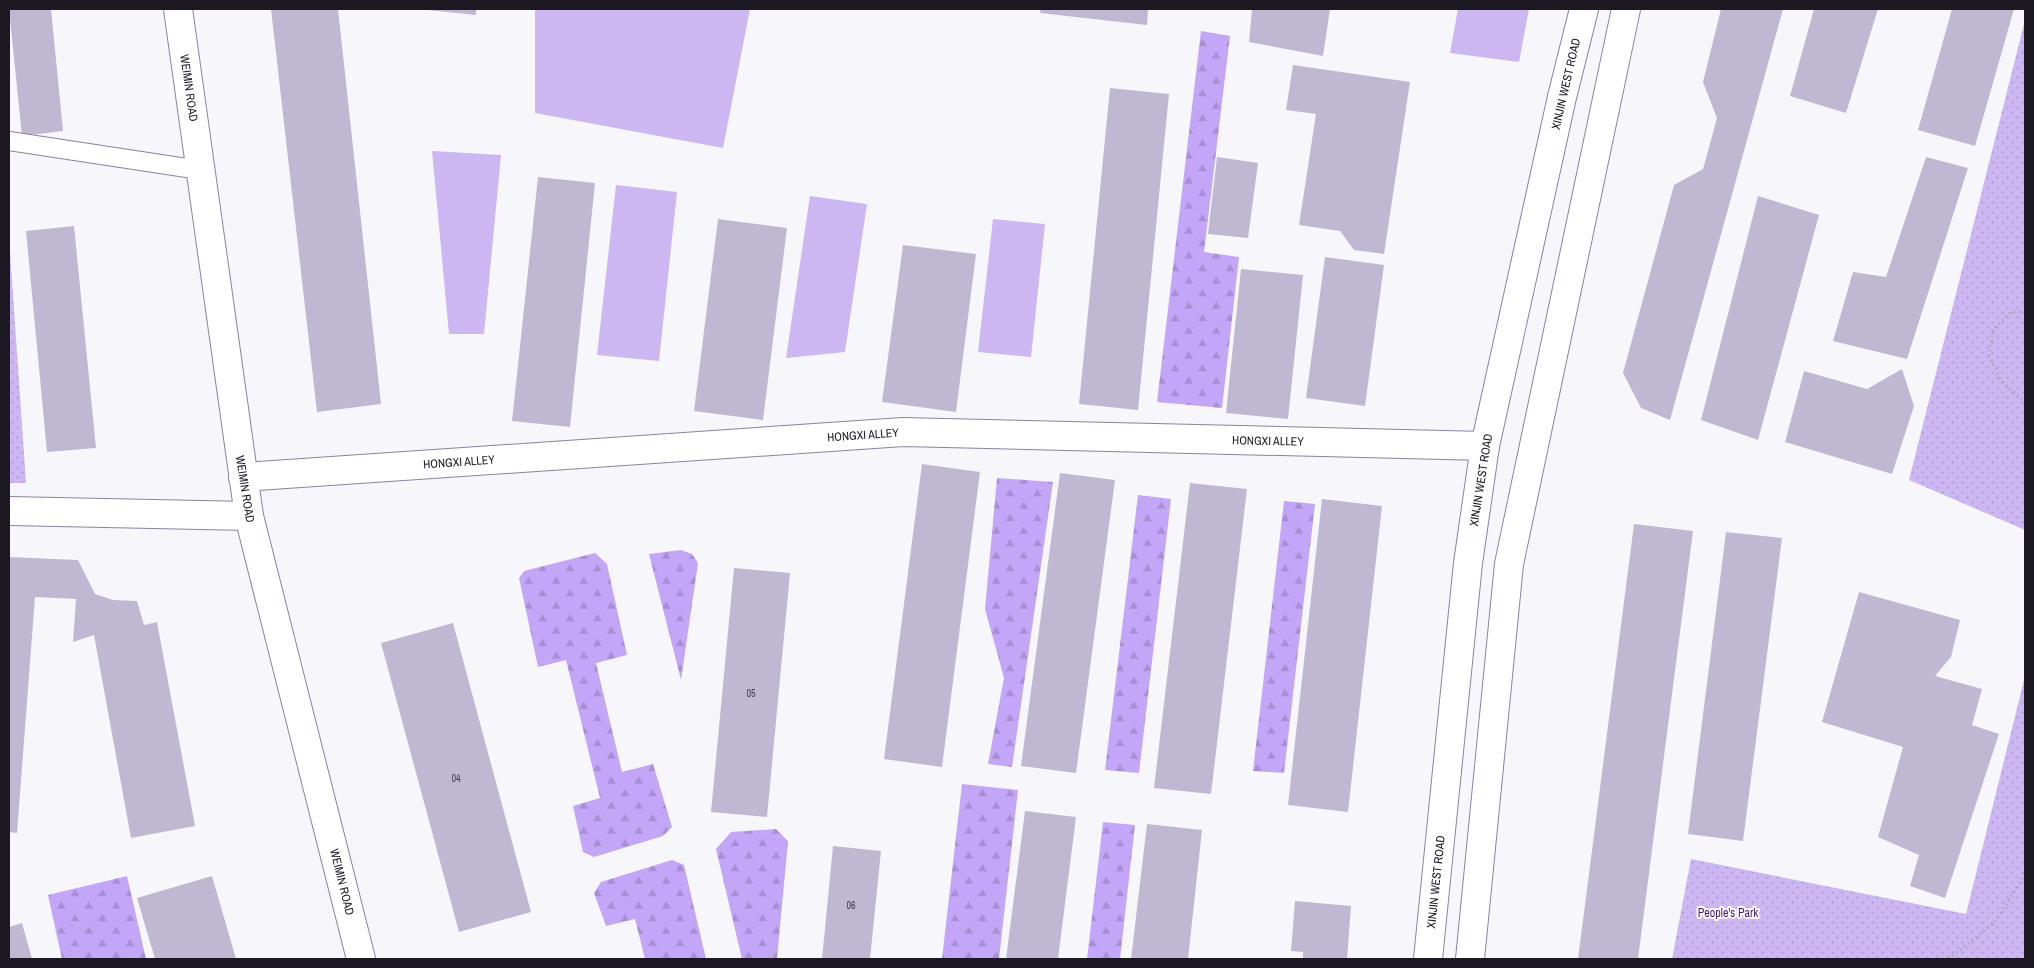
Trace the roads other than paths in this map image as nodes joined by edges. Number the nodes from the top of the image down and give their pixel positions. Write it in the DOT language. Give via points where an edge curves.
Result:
graph roads {
  1 [pos="178,9"];
  2 [pos="1584,9"];
  3 [pos="1626,9"];
  4 [pos="9,141"];
  5 [pos="200,170"];
  6 [pos="1485,446"];
  7 [pos="243,477"];
  8 [pos="9,511"];
  9 [pos="249,516"];
  10 [pos="361,959"];
  11 [pos="1428,959"];
  12 [pos="1470,959"];
  1 -- 5 [label="street, WEIMIN ROAD"];
  2 -- 6 [label="street, XINJIN WEST ROAD"];
  3 -- 12 [label="street" via="1509,564"];
  4 -- 5 [label="lane"];
  5 -- 7 [label="street, WEIMIN ROAD"];
  6 -- 7 [label="street, HONGXI ALLEY" via="903,432"];
  6 -- 11 [label="street, XINJIN WEST ROAD" via="1468,563"];
  7 -- 9 [label="street, WEIMIN ROAD"];
  8 -- 9 [label="street"];
  9 -- 10 [label="street, WEIMIN ROAD"];
}
